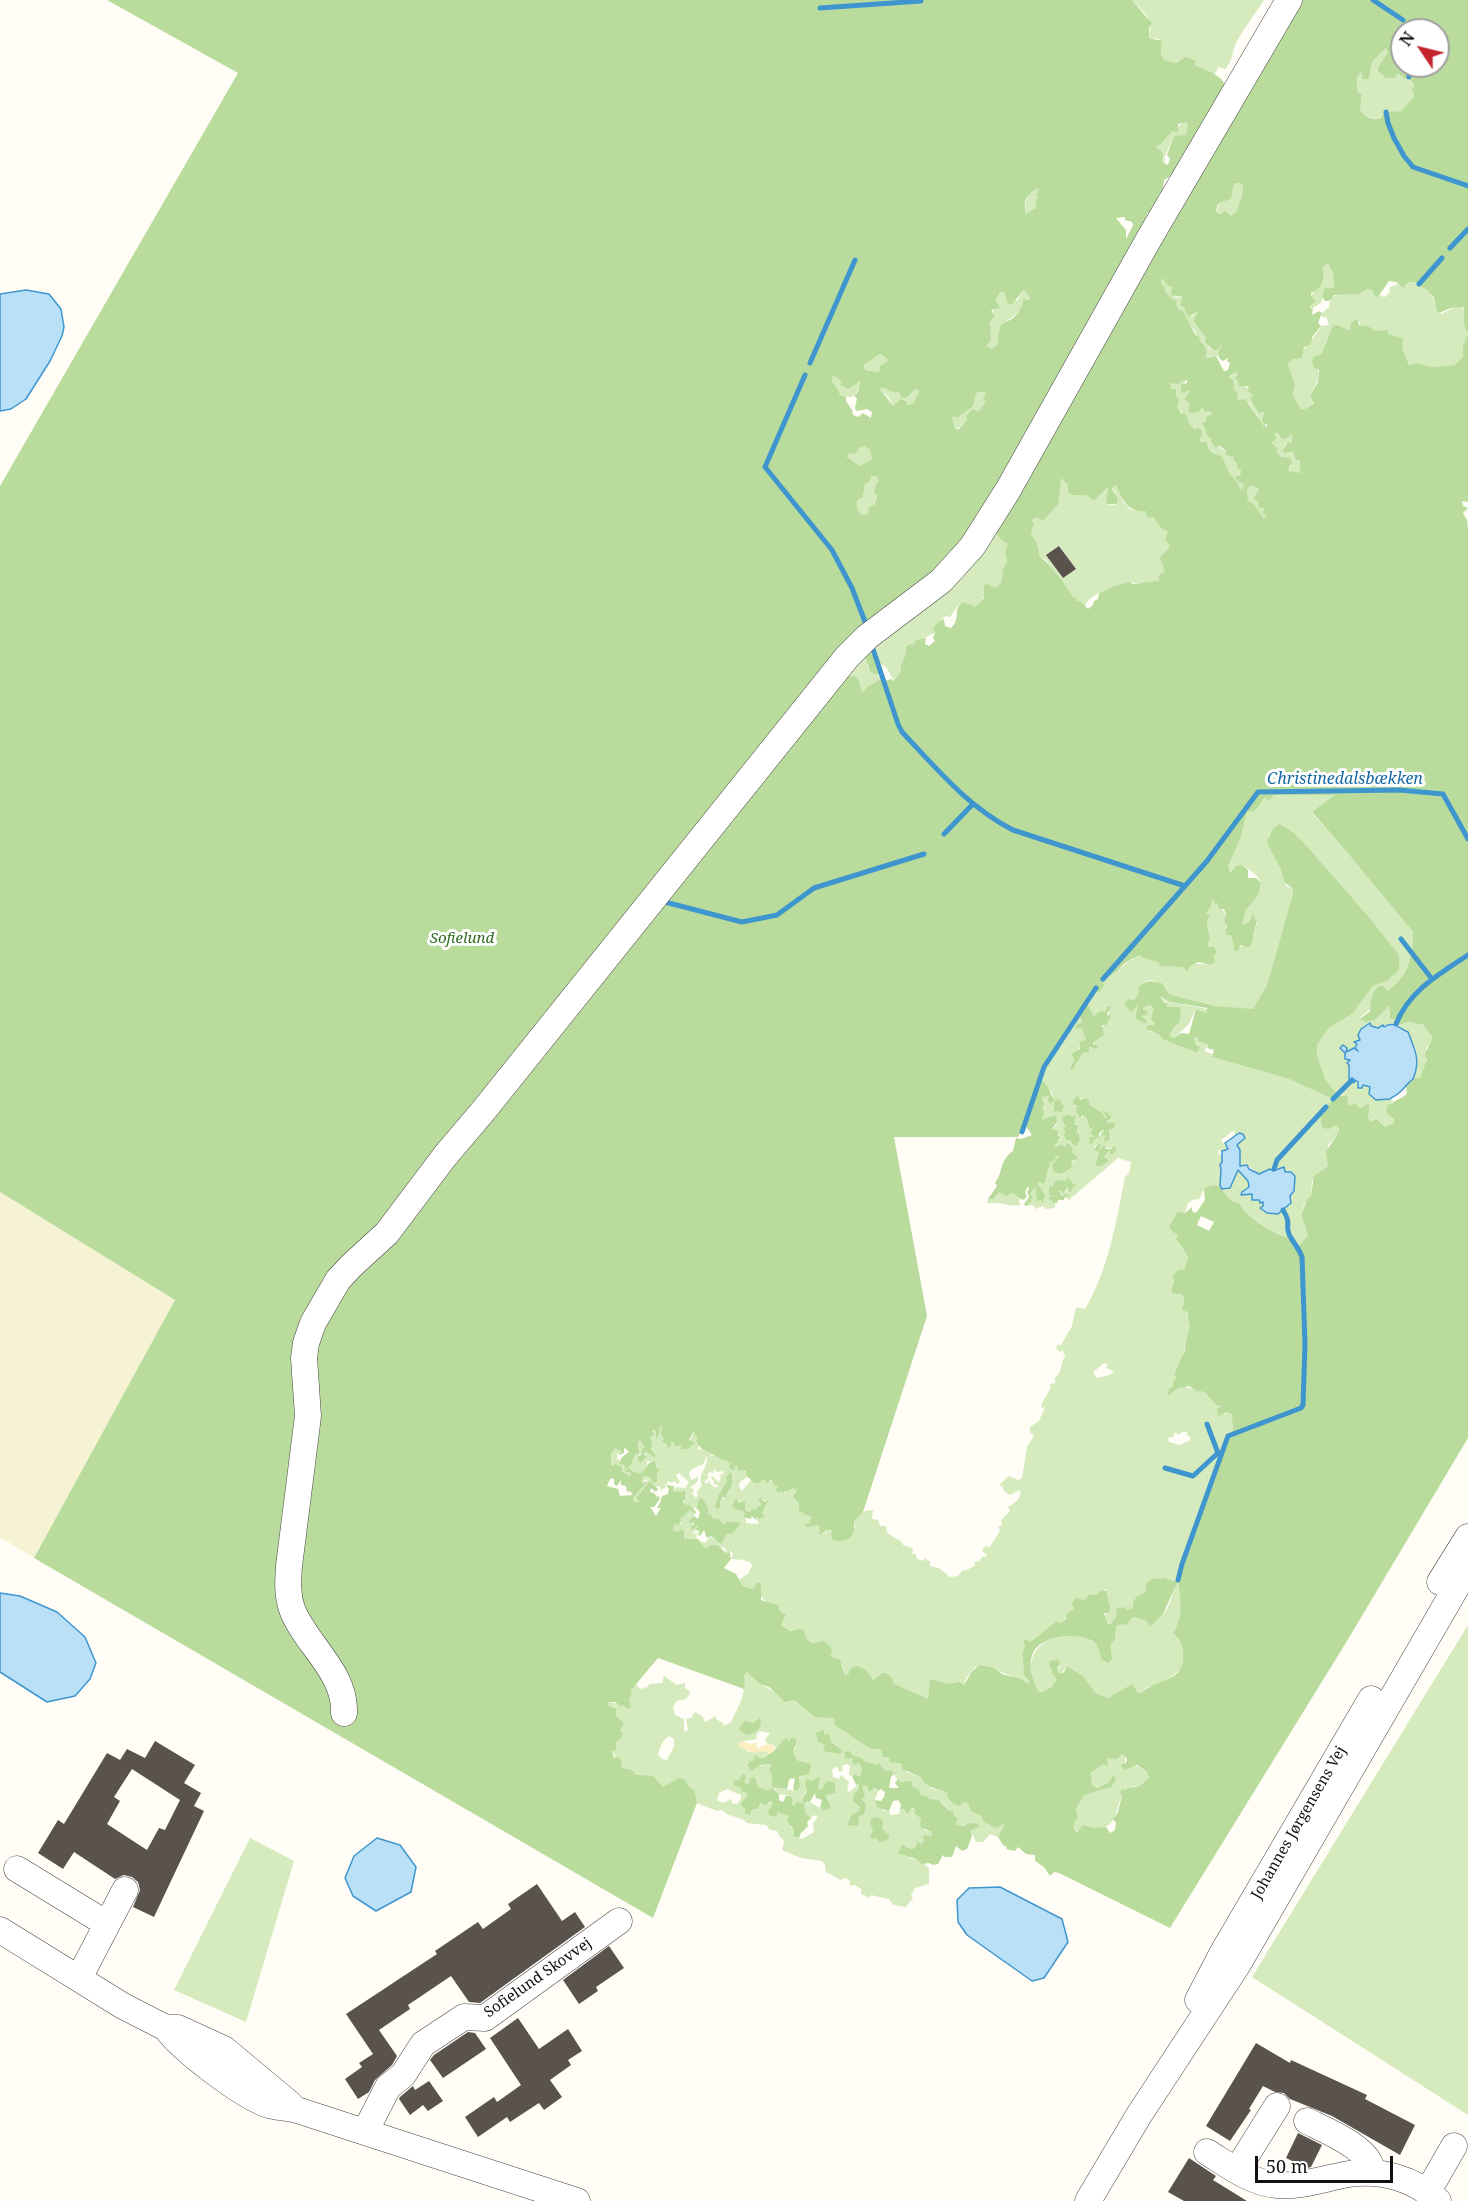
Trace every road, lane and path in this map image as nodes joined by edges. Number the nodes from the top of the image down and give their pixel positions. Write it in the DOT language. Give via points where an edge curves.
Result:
graph roads {
  1 [pos="1289,0"];
  2 [pos="1468,1536"];
  3 [pos="1468,1567"];
  4 [pos="344,1713"];
  5 [pos="17,1869"];
  6 [pos="125,1890"];
  7 [pos="619,1921"];
  8 [pos="107,1924"];
  9 [pos="0,1930"];
  10 [pos="78,1978"];
  11 [pos="1277,2106"];
  12 [pos="1139,2115"];
  13 [pos="1307,2121"];
  14 [pos="365,2132"];
  15 [pos="1454,2146"];
  16 [pos="1207,2152"];
  17 [pos="1237,2170"];
  18 [pos="1371,2173"];
  19 [pos="1433,2197"];
  20 [pos="577,2201"];
  21 [pos="1088,2201"];
  1 -- 4 [label="street" via="1008,490 966,555 930,591 867,637 847,657 400,1217 338,1280 324,1302 313,1323 304,1358 308,1416 288,1590 294,1615 340,1690"];
  2 -- 12 [label="street, Johannes Jørgensens Vej" via="1220,1958"];
  3 -- 12 [label="street, Johannes Jørgensens Vej" via="1238,1964"];
  5 -- 8 [label="street"];
  6 -- 8 [label="street"];
  7 -- 14 [label="street, Sofielund Skovvej" via="485,2018 464,2016 423,2044 403,2075 388,2087"];
  8 -- 10 [label="street"];
  9 -- 10 [label="street"];
  10 -- 14 [label="street" via="166,2028 173,2039 236,2087 268,2104"];
  11 -- 17 [label="street"];
  12 -- 21 [label="street, Johannes Jørgensens Vej"];
  13 -- 18 [label="street" via="1356,2147 1370,2163"];
  14 -- 20 [label="street"];
  15 -- 19 [label="street"];
  16 -- 17 [label="street"];
  17 -- 18 [label="street" via="1275,2185"];
  18 -- 19 [label="street" via="1396,2176"];
}
